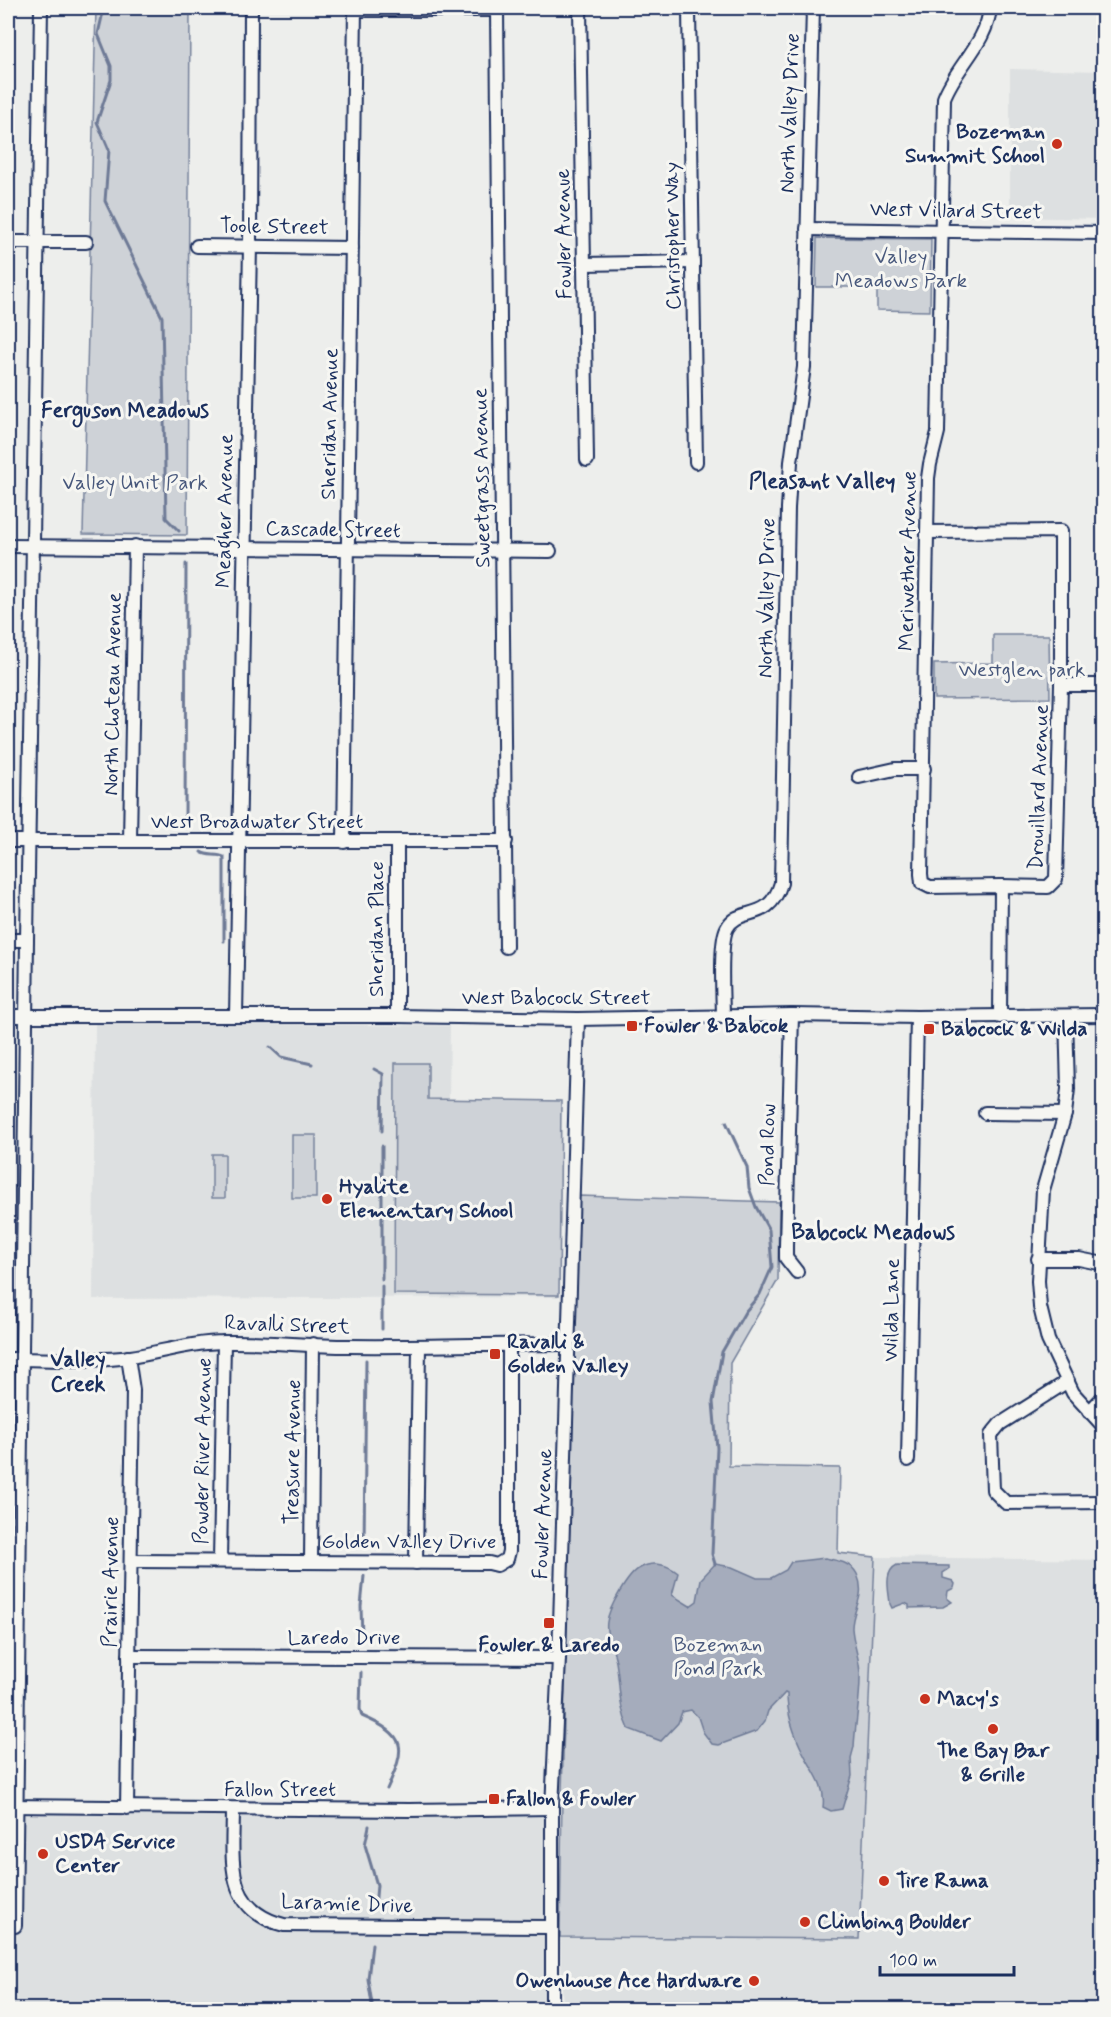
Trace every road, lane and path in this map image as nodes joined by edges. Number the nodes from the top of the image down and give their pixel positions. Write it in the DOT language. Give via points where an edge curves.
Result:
graph roads {
  1 [pos="41,8"];
  2 [pos="251,8"];
  3 [pos="580,8"];
  4 [pos="813,8"];
  5 [pos="990,8"];
  6 [pos="355,9"];
  7 [pos="689,10"];
  8 [pos="807,229"];
  9 [pos="941,230"];
  10 [pos="1104,233"];
  11 [pos="38,241"];
  12 [pos="8,242"];
  13 [pos="86,242"];
  14 [pos="250,245"];
  15 [pos="197,246"];
  16 [pos="352,248"];
  17 [pos="693,262"];
  18 [pos="584,264"];
  19 [pos="587,460"];
  20 [pos="696,462"];
  21 [pos="927,532"];
  22 [pos="8,546"];
  23 [pos="34,546"];
  24 [pos="135,546"];
  25 [pos="243,547"];
  26 [pos="348,550"];
  27 [pos="550,551"];
  28 [pos="502,552"];
  29 [pos="1061,685"];
  30 [pos="1104,685"];
  31 [pos="924,769"];
  32 [pos="859,777"];
  33 [pos="8,840"];
  34 [pos="28,841"];
  35 [pos="130,841"];
  36 [pos="506,841"];
  37 [pos="239,842"];
  38 [pos="344,842"];
  39 [pos="397,842"];
  40 [pos="1001,886"];
  41 [pos="8,940"];
  42 [pos="27,940"];
  43 [pos="506,947"];
  44 [pos="792,1015"];
  45 [pos="1104,1015"];
  46 [pos="8,1016"];
  47 [pos="27,1016"];
  48 [pos="236,1016"];
  49 [pos="397,1016"];
  50 [pos="1066,1016"];
  51 [pos="723,1017"];
  52 [pos="917,1017"];
  53 [pos="1000,1017"];
  54 [pos="578,1019"];
  55 [pos="985,1113"];
  56 [pos="1065,1114"];
  57 [pos="1038,1259"];
  58 [pos="1104,1264"];
  59 [pos="797,1272"];
  60 [pos="224,1342"];
  61 [pos="313,1344"];
  62 [pos="509,1344"];
  63 [pos="567,1344"];
  64 [pos="419,1347"];
  65 [pos="128,1357"];
  66 [pos="8,1359"];
  67 [pos="21,1359"];
  68 [pos="1068,1381"];
  69 [pos="1104,1396"];
  70 [pos="1089,1412"];
  71 [pos="1104,1427"];
  72 [pos="908,1460"];
  73 [pos="1104,1502"];
  74 [pos="131,1561"];
  75 [pos="220,1562"];
  76 [pos="310,1562"];
  77 [pos="416,1563"];
  78 [pos="129,1656"];
  79 [pos="559,1658"];
  80 [pos="12,1806"];
  81 [pos="127,1808"];
  82 [pos="552,1808"];
  83 [pos="233,1809"];
  84 [pos="11,1926"];
  85 [pos="551,1927"];
  86 [pos="552,2010"];
  1 -- 11 [label="street"];
  2 -- 14 [label="street, Meagher Avenue"];
  3 -- 18 [label="street, Fowler Avenue"];
  4 -- 8 [label="street, North Valley Drive"];
  5 -- 9 [label="street, Meriwether Avenue" via="983,35 944,98"];
  6 -- 16 [label="street, Sheridan Avenue"];
  6 -- 28 [label="street, Sweetgrass Avenue" via="497,10"];
  7 -- 17 [label="street, Christopher Way"];
  8 -- 9 [label="street, West Villard Street"];
  8 -- 51 [label="street, North Valley Drive" via="804,367 788,508 781,883 767,907 742,916 726,930"];
  9 -- 10 [label="street, West Villard Street"];
  9 -- 21 [label="street, Meriwether Avenue" via="938,432 930,464"];
  11 -- 12 [label="street"];
  11 -- 13 [label="street"];
  11 -- 23 [label="street"];
  14 -- 15 [label="street, Toole Street"];
  14 -- 16 [label="street, Toole Street"];
  14 -- 25 [label="street, Meagher Avenue"];
  16 -- 26 [label="street, Sheridan Avenue"];
  17 -- 18 [label="street"];
  17 -- 20 [label="street, Christopher Way"];
  18 -- 19 [label="street, Fowler Avenue"];
  21 -- 29 [label="street, Drouillard Avenue" via="1061,531"];
  21 -- 31 [label="street, Meriwether Avenue"];
  22 -- 23 [label="street, Cascade Street"];
  23 -- 24 [label="street, Cascade Street"];
  23 -- 34 [label="street"];
  24 -- 25 [label="street, Cascade Street"];
  24 -- 35 [label="street, North Choteau Avenue"];
  25 -- 26 [label="street, Cascade Street"];
  25 -- 37 [label="street, Meagher Avenue"];
  26 -- 28 [label="street, Cascade Street"];
  26 -- 38 [label="street, Sheridan Avenue"];
  27 -- 28 [label="street, Cascade Street"];
  28 -- 36 [label="street, Sweetgrass Avenue"];
  29 -- 30 [label="street"];
  29 -- 40 [label="street, Drouillard Avenue" via="1056,879 1048,887"];
  31 -- 32 [label="street" via="895,769"];
  31 -- 40 [label="street, Meriwether Avenue" via="922,883 930,887"];
  33 -- 34 [label="street, West Broadwater Street"];
  34 -- 35 [label="street, West Broadwater Street"];
  34 -- 42 [label="street"];
  35 -- 37 [label="street, West Broadwater Street"];
  36 -- 39 [label="street, West Broadwater Street"];
  36 -- 43 [label="street, Sweetgrass Avenue"];
  37 -- 38 [label="street, West Broadwater Street"];
  37 -- 48 [label="street, Meagher Avenue"];
  38 -- 39 [label="street, West Broadwater Street"];
  39 -- 49 [label="street, Sheridan Place"];
  40 -- 53 [label="street"];
  41 -- 42 [label="street"];
  42 -- 47 [label="street"];
  44 -- 51 [label="street, West Babcock Street"];
  44 -- 52 [label="street, West Babcock Street"];
  44 -- 59 [label="street, Pond Row" via="786,1258"];
  45 -- 50 [label="street, West Babcock Street"];
  46 -- 47 [label="street, West Babcock Street"];
  47 -- 48 [label="street, West Babcock Street"];
  47 -- 67 [label="street"];
  48 -- 49 [label="street, West Babcock Street"];
  49 -- 54 [label="street, West Babcock Street"];
  50 -- 53 [label="street, West Babcock Street"];
  50 -- 56 [label="street"];
  51 -- 54 [label="street, West Babcock Street"];
  52 -- 53 [label="street, West Babcock Street"];
  52 -- 72 [label="street, Wilda Lane"];
  54 -- 63 [label="street, Fowler Avenue"];
  55 -- 56 [label="street"];
  56 -- 57 [label="street" via="1043,1190"];
  57 -- 58 [label="street" via="1079,1259"];
  57 -- 68 [label="street" via="1040,1307 1048,1340"];
  60 -- 61 [label="street, Ravalli Street"];
  60 -- 65 [label="street, Ravalli Street"];
  60 -- 75 [label="street, Powder River Avenue"];
  61 -- 64 [label="street, Ravalli Street"];
  61 -- 76 [label="street, Treasure Avenue"];
  62 -- 63 [label="street, Ravalli Street"];
  62 -- 64 [label="street, Ravalli Street"];
  62 -- 77 [label="street, Golden Valley Drive" via="507,1559 497,1565"];
  63 -- 79 [label="street, Fowler Avenue"];
  64 -- 77 [label="street"];
  65 -- 67 [label="street, Ravalli Street"];
  65 -- 74 [label="street, Prairie Avenue" via="133,1390"];
  66 -- 67 [label="street, Ravalli Street"];
  67 -- 80 [label="street"];
  68 -- 70 [label="street"];
  68 -- 73 [label="street" via="1000,1424 992,1435 993,1490 1006,1503"];
  69 -- 70 [label="street"];
  70 -- 71 [label="street"];
  74 -- 75 [label="street, Golden Valley Drive"];
  74 -- 78 [label="street, Prairie Avenue"];
  75 -- 76 [label="street, Golden Valley Drive"];
  76 -- 77 [label="street, Golden Valley Drive"];
  78 -- 79 [label="street, Laredo Drive"];
  78 -- 81 [label="street, Prairie Avenue"];
  79 -- 82 [label="street, Fowler Avenue"];
  80 -- 81 [label="street, Fallon Street"];
  80 -- 84 [label="street"];
  81 -- 83 [label="street, Fallon Street"];
  82 -- 83 [label="street, Fallon Street"];
  82 -- 85 [label="street, Fowler Avenue"];
  83 -- 85 [label="street, Laramie Drive" via="234,1882 248,1906 275,1923"];
  85 -- 86 [label="street, Fowler Avenue"];
}
